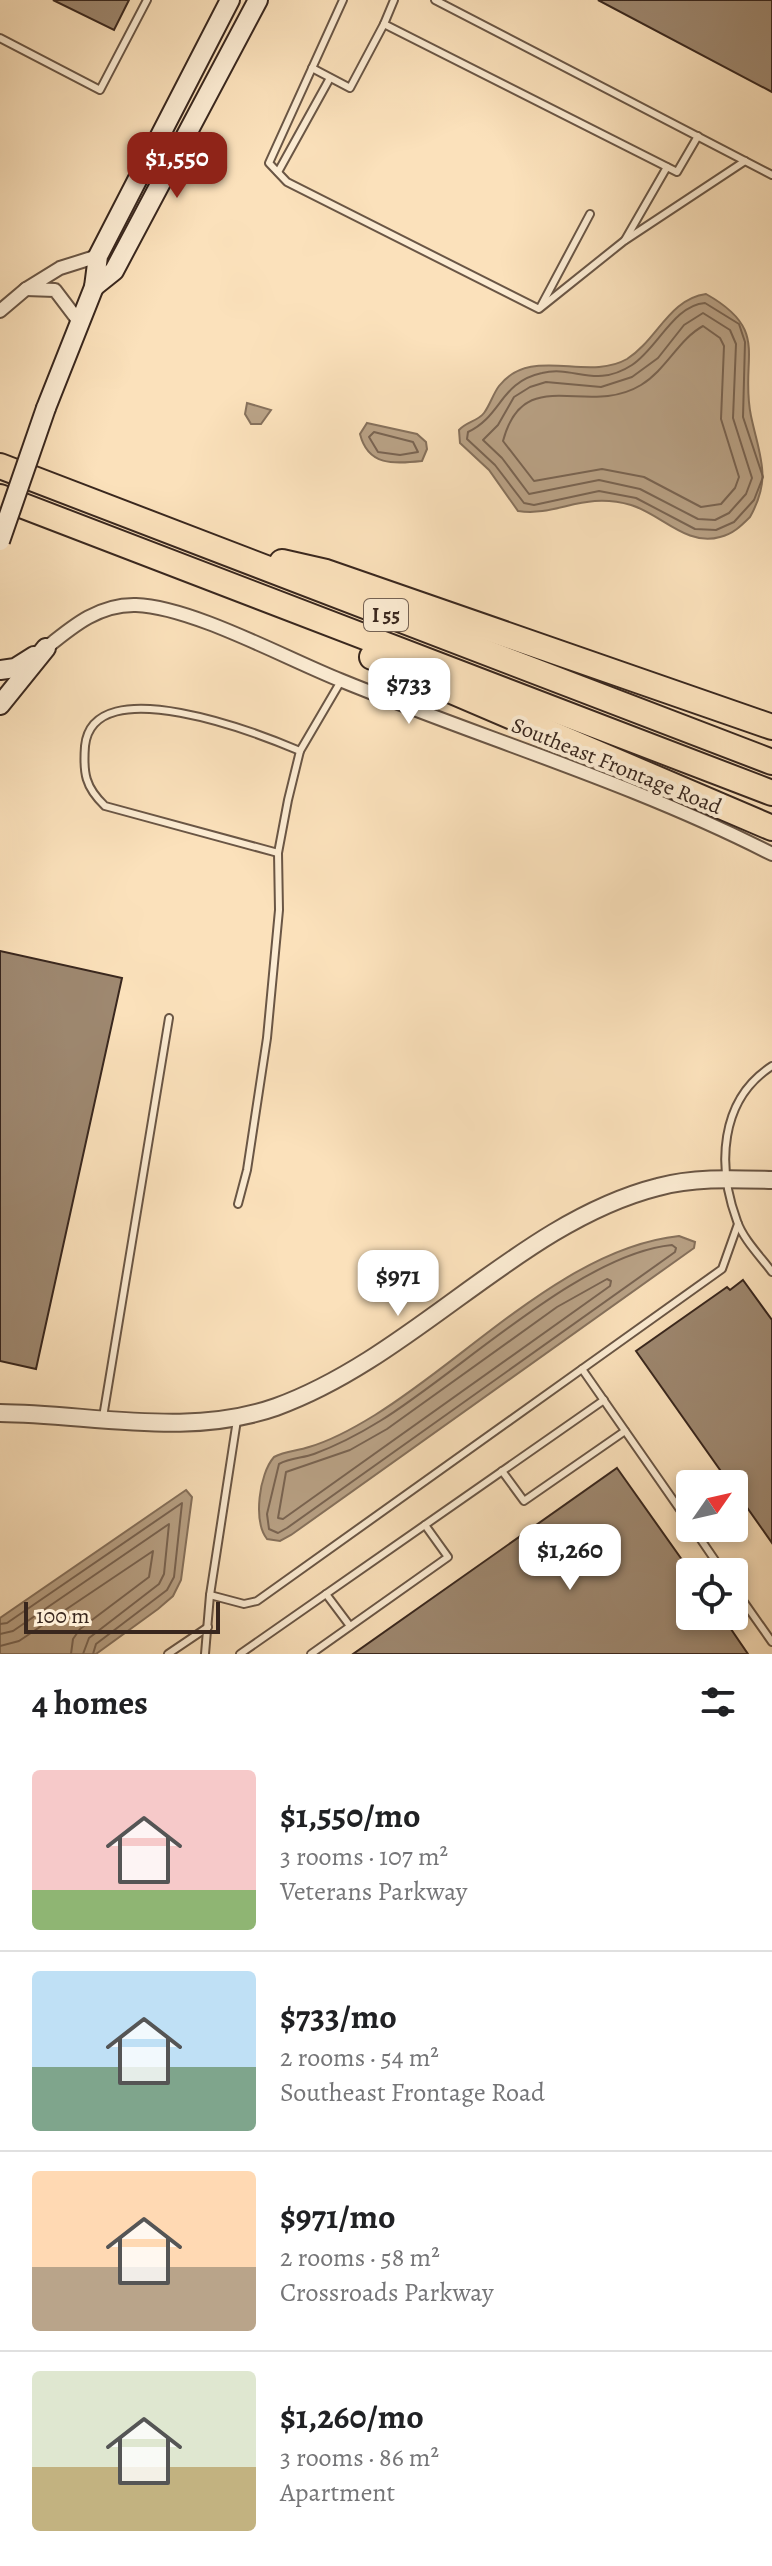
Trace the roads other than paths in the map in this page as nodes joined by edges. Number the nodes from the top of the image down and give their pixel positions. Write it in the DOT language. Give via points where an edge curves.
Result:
graph roads {
  1 [pos="147,0"];
  2 [pos="230,0"];
  3 [pos="258,0"];
  4 [pos="343,0"];
  5 [pos="394,0"];
  6 [pos="435,0"];
  7 [pos="384,24"];
  8 [pos="0,38"];
  9 [pos="312,68"];
  10 [pos="330,78"];
  11 [pos="698,136"];
  12 [pos="745,161"];
  13 [pos="667,167"];
  14 [pos="278,172"];
  15 [pos="772,175"];
  16 [pos="590,214"];
  17 [pos="624,241"];
  18 [pos="98,256"];
  19 [pos="94,287"];
  20 [pos="26,289"];
  21 [pos="539,309"];
  22 [pos="0,311"];
  23 [pos="80,323"];
  24 [pos="0,466"];
  25 [pos="0,497"];
  26 [pos="0,541"];
  27 [pos="194,541"];
  28 [pos="185,569"];
  29 [pos="46,648"];
  30 [pos="0,670"];
  31 [pos="341,681"];
  32 [pos="0,705"];
  33 [pos="772,727"];
  34 [pos="300,751"];
  35 [pos="772,762"];
  36 [pos="772,793"];
  37 [pos="772,828"];
  38 [pos="278,853"];
  39 [pos="772,854"];
  40 [pos="169,1018"];
  41 [pos="772,1066"];
  42 [pos="725,1178"];
  43 [pos="772,1180"];
  44 [pos="238,1204"];
  45 [pos="738,1224"];
  46 [pos="772,1272"];
  47 [pos="582,1369"];
  48 [pos="604,1400"];
  49 [pos="0,1413"];
  50 [pos="238,1417"];
  51 [pos="103,1420"];
  52 [pos="625,1431"];
  53 [pos="502,1471"];
  54 [pos="676,1504"];
  55 [pos="425,1525"];
  56 [pos="326,1594"];
  57 [pos="210,1595"];
  58 [pos="748,1608"];
  59 [pos="350,1626"];
  60 [pos="208,1627"];
  61 [pos="772,1642"];
  62 [pos="168,1654"];
  63 [pos="205,1654"];
  64 [pos="240,1654"];
  65 [pos="311,1654"];
  1 -- 8 [label="lane" via="100,90"];
  2 -- 18 [label="main road"];
  3 -- 19 [label="main road" via="114,271"];
  4 -- 9 [label="lane"];
  5 -- 7 [label="lane"];
  6 -- 11 [label="lane"];
  7 -- 10 [label="lane" via="350,88"];
  7 -- 13 [label="lane"];
  9 -- 10 [label="lane"];
  9 -- 14 [label="lane" via="269,163"];
  10 -- 14 [label="lane"];
  11 -- 12 [label="lane"];
  11 -- 13 [label="lane" via="677,172"];
  12 -- 15 [label="lane"];
  12 -- 17 [label="lane"];
  13 -- 17 [label="lane"];
  14 -- 21 [label="lane" via="287,182"];
  16 -- 21 [label="lane"];
  17 -- 21 [label="lane"];
  18 -- 19 [label="main road"];
  18 -- 20 [label="street" via="60,268"];
  19 -- 23 [label="main road"];
  20 -- 22 [label="street"];
  20 -- 23 [label="street" via="55,290"];
  23 -- 26 [label="main road, bridge"];
  24 -- 27 [label="highway, I 55"];
  25 -- 28 [label="highway, I 55"];
  27 -- 33 [label="highway" via="326,572"];
  27 -- 35 [label="highway, I 55"];
  28 -- 36 [label="highway, I 55"];
  28 -- 37 [label="highway" via="434,686"];
  29 -- 30 [label="main road" via="15,668"];
  29 -- 31 [label="street, Southeast Frontage Road" via="80,620 117,606 138,605 176,611"];
  29 -- 32 [label="main road"];
  31 -- 34 [label="lane"];
  31 -- 39 [label="street, Southeast Frontage Road" via="655,798"];
  34 -- 38 [label="lane"];
  34 -- 38 [label="lane" via="247,728 163,710 106,714 86,736 83,769 89,791 105,806"];
  38 -- 44 [label="lane" via="273,977"];
  40 -- 51 [label="lane"];
  41 -- 42 [label="lane" via="731,1112"];
  42 -- 43 [label="street"];
  42 -- 45 [label="lane"];
  42 -- 50 [label="street" via="659,1186 606,1205 553,1234 356,1370 275,1407"];
  45 -- 46 [label="lane"];
  45 -- 47 [label="lane" via="722,1269"];
  47 -- 48 [label="lane"];
  47 -- 57 [label="lane" via="257,1601 244,1604"];
  48 -- 52 [label="lane"];
  48 -- 53 [label="lane"];
  49 -- 51 [label="street"];
  50 -- 51 [label="street" via="198,1422"];
  50 -- 57 [label="lane"];
  52 -- 53 [label="lane" via="524,1501"];
  52 -- 54 [label="lane"];
  53 -- 55 [label="lane"];
  55 -- 56 [label="lane"];
  55 -- 59 [label="lane" via="448,1557"];
  56 -- 59 [label="lane"];
  56 -- 64 [label="lane"];
  57 -- 60 [label="lane"];
  58 -- 61 [label="lane"];
  59 -- 65 [label="lane"];
  60 -- 62 [label="lane"];
  60 -- 63 [label="lane"];
}
